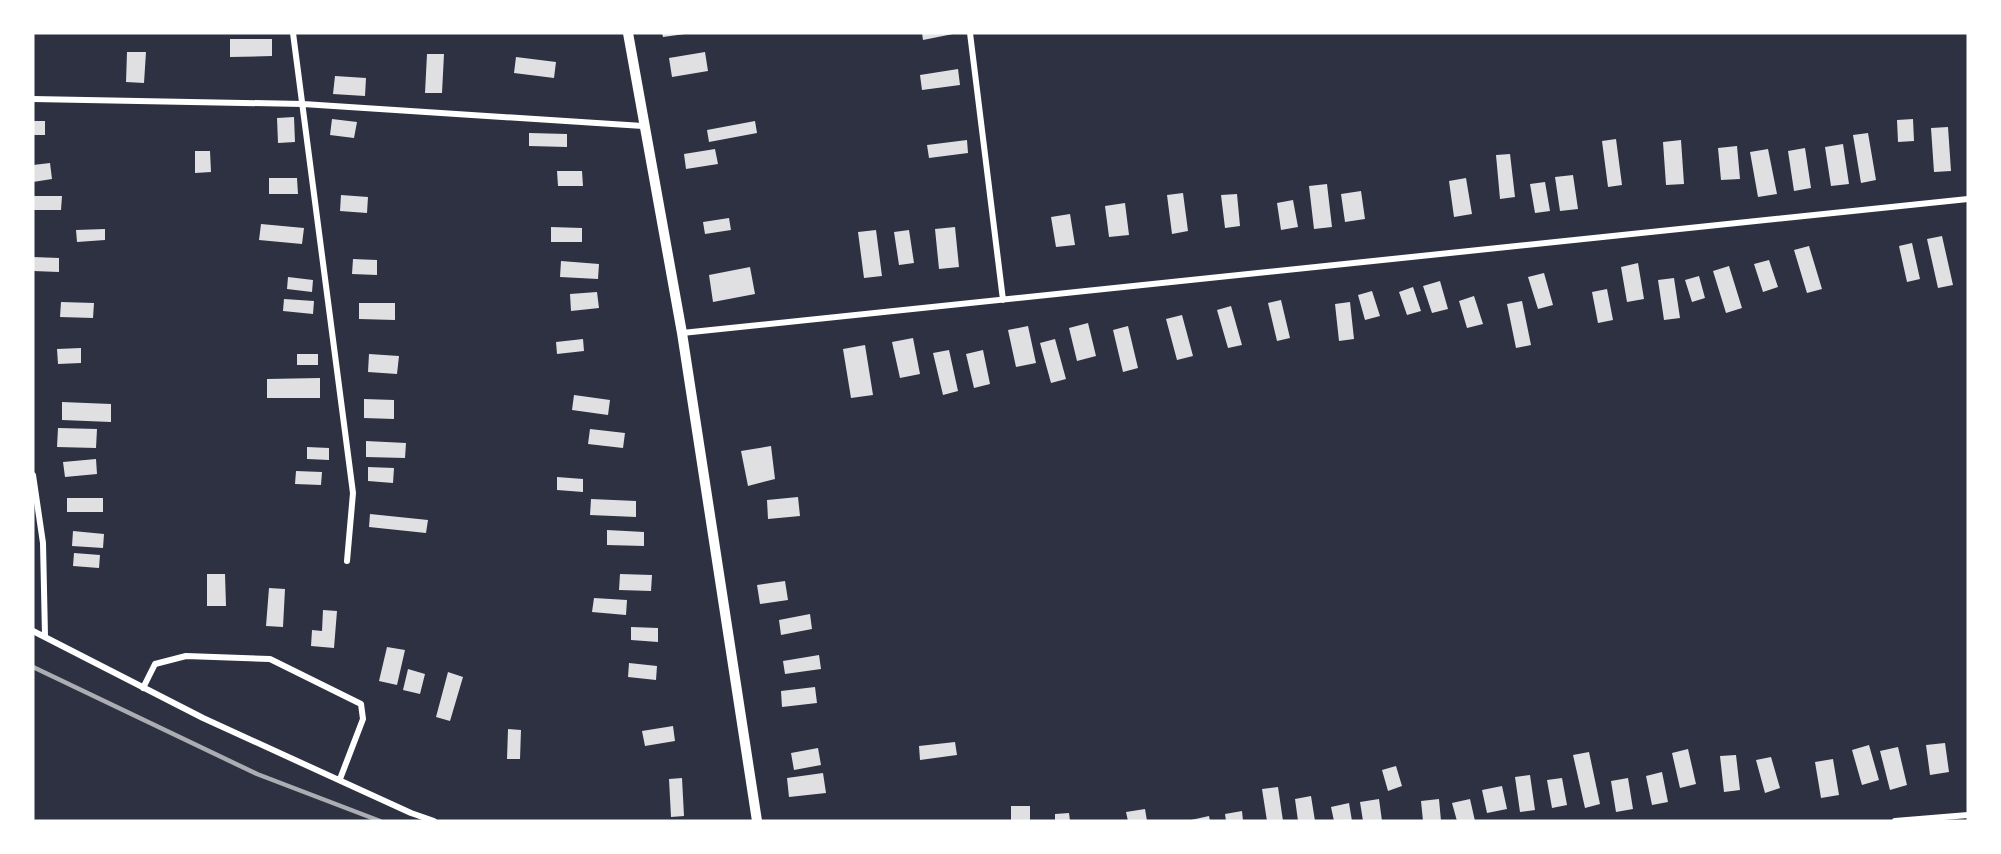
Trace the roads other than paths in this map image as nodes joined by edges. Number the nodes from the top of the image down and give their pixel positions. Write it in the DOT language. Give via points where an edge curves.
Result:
graph roads {
  1 [pos="293,33"];
  2 [pos="628,33"];
  3 [pos="970,33"];
  4 [pos="33,99"];
  5 [pos="303,104"];
  6 [pos="643,126"];
  7 [pos="1968,199"];
  8 [pos="1003,300"];
  9 [pos="682,333"];
  10 [pos="33,475"];
  11 [pos="347,561"];
  12 [pos="33,631"];
  13 [pos="45,636"];
  14 [pos="143,688"];
  15 [pos="340,779"];
  16 [pos="1968,815"];
  17 [pos="434,821"];
  18 [pos="757,821"];
  19 [pos="1895,821"];
  1 -- 5 [label="street"];
  2 -- 6 [label="street"];
  3 -- 8 [label="street"];
  4 -- 5 [label="street"];
  5 -- 6 [label="street"];
  5 -- 11 [label="street" via="353,493"];
  6 -- 9 [label="street"];
  7 -- 8 [label="street"];
  8 -- 9 [label="street"];
  9 -- 18 [label="street"];
  10 -- 13 [label="street" via="43,543"];
  12 -- 13 [label="street"];
  13 -- 14 [label="street"];
  14 -- 15 [label="street"];
  14 -- 15 [label="street" via="155,664 186,656 270,659 361,704 363,719"];
  15 -- 17 [label="street"];
  16 -- 19 [label="street"];
}
